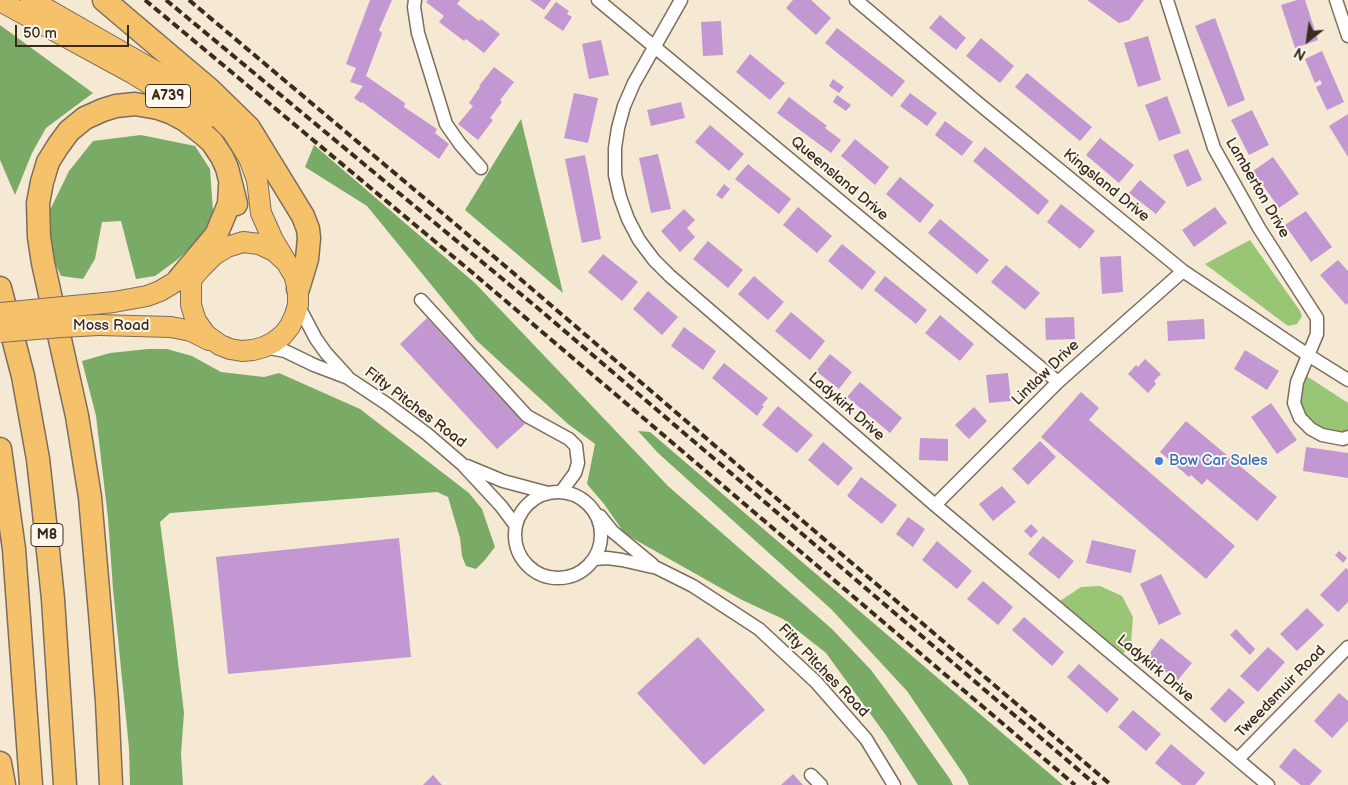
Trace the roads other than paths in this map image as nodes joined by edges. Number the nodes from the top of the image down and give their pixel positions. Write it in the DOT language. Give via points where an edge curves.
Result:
graph roads {
  1 [pos="31,0"];
  2 [pos="104,0"];
  3 [pos="415,0"];
  4 [pos="598,0"];
  5 [pos="681,0"];
  6 [pos="856,0"];
  7 [pos="1168,0"];
  8 [pos="1336,0"];
  9 [pos="0,2"];
  10 [pos="1348,36"];
  11 [pos="654,47"];
  12 [pos="481,168"];
  13 [pos="230,183"];
  14 [pos="236,204"];
  15 [pos="207,261"];
  16 [pos="286,262"];
  17 [pos="1183,271"];
  18 [pos="179,279"];
  19 [pos="0,288"];
  20 [pos="298,297"];
  21 [pos="421,300"];
  22 [pos="0,313"];
  23 [pos="0,332"];
  24 [pos="220,345"];
  25 [pos="264,347"];
  26 [pos="1308,355"];
  27 [pos="348,378"];
  28 [pos="1348,380"];
  29 [pos="1058,382"];
  30 [pos="1348,437"];
  31 [pos="0,449"];
  32 [pos="462,464"];
  33 [pos="576,473"];
  34 [pos="554,492"];
  35 [pos="587,503"];
  36 [pos="935,504"];
  37 [pos="516,526"];
  38 [pos="594,559"];
  39 [pos="657,568"];
  40 [pos="1348,647"];
  41 [pos="1238,760"];
  42 [pos="0,764"];
  43 [pos="811,774"];
  44 [pos="4,785"];
  45 [pos="31,785"];
  46 [pos="65,785"];
  47 [pos="112,785"];
  48 [pos="821,785"];
  49 [pos="894,785"];
  50 [pos="1268,785"];
  1 -- 16 [label="main road, A739" via="162,75 206,104 220,118 249,158 258,180 264,222"];
  2 -- 20 [label="highway" via="209,89 249,128 308,230 307,259"];
  3 -- 12 [label="street" via="418,32 446,124"];
  4 -- 11 [label="street, Queensland Drive"];
  5 -- 11 [label="street, Ladykirk Drive"];
  6 -- 17 [label="street, Kingsland Drive"];
  7 -- 26 [label="street, Lamberton Drive" via="1214,148 1259,228 1317,318 1317,334"];
  8 -- 10 [label="street"];
  9 -- 14 [label="main road, A739" via="132,73 197,114 222,142 234,162"];
  11 -- 29 [label="street, Queensland Drive"];
  11 -- 36 [label="street, Ladykirk Drive" via="624,106 615,148 615,175 620,197 639,240 670,276"];
  13 -- 14 [label="highway"];
  13 -- 18 [label="highway" via="229,204 216,235"];
  13 -- 47 [label="highway" via="222,157 212,142 196,128 172,113 135,104 103,110 85,118 69,131 48,162 42,182 38,203 39,237 74,400 90,497"];
  14 -- 15 [label="main road, A739" via="232,221"];
  15 -- 16 [label="main road" via="227,247 243,242 259,244"];
  15 -- 18 [label="main road, Moss Road"];
  15 -- 24 [label="main road" via="191,283 192,313 206,335"];
  16 -- 20 [label="main road" via="294,275"];
  17 -- 26 [label="street, Kingsland Drive"];
  17 -- 29 [label="street, Lintlaw Drive"];
  18 -- 22 [label="main road, Moss Road, bridge" via="147,296"];
  19 -- 46 [label="highway, M8" via="23,376 38,459 53,599"];
  20 -- 25 [label="main road" via="290,326"];
  20 -- 27 [label="street, Fifty Pitches Road" via="316,339"];
  21 -- 33 [label="street" via="527,416 573,442 578,450"];
  23 -- 24 [label="main road, Moss Road, bridge" via="99,325 172,327 191,331"];
  24 -- 25 [label="main road" via="242,351"];
  25 -- 27 [label="street, Fifty Pitches Road" via="285,351"];
  26 -- 28 [label="street, Kingsland Drive"];
  26 -- 30 [label="street, Lamberton Drive" via="1294,403 1300,418 1310,429 1322,435"];
  27 -- 32 [label="street, Fifty Pitches Road" via="403,416"];
  29 -- 36 [label="street, Lintlaw Drive"];
  31 -- 45 [label="highway, M8" via="14,550"];
  32 -- 34 [label="street, Fifty Pitches Road" via="503,481"];
  32 -- 37 [label="street, Fifty Pitches Road"];
  33 -- 34 [label="street"];
  33 -- 35 [label="street" via="578,489"];
  34 -- 35 [label="street" via="573,494"];
  34 -- 37 [label="street" via="536,498 526,507"];
  35 -- 38 [label="street" via="598,517 601,529 601,542"];
  35 -- 39 [label="street, Fifty Pitches Road" via="612,531"];
  36 -- 41 [label="street, Ladykirk Drive"];
  37 -- 38 [label="street" via="518,550 527,564 544,576 576,575"];
  38 -- 39 [label="street, Fifty Pitches Road" via="622,560"];
  39 -- 49 [label="street, Fifty Pitches Road" via="693,586 760,629 816,682 866,739"];
  40 -- 41 [label="street, Tweedsmuir Road"];
  41 -- 50 [label="street, Ladykirk Drive"];
  42 -- 44 [label="highway"];
  43 -- 48 [label="street"];
}
